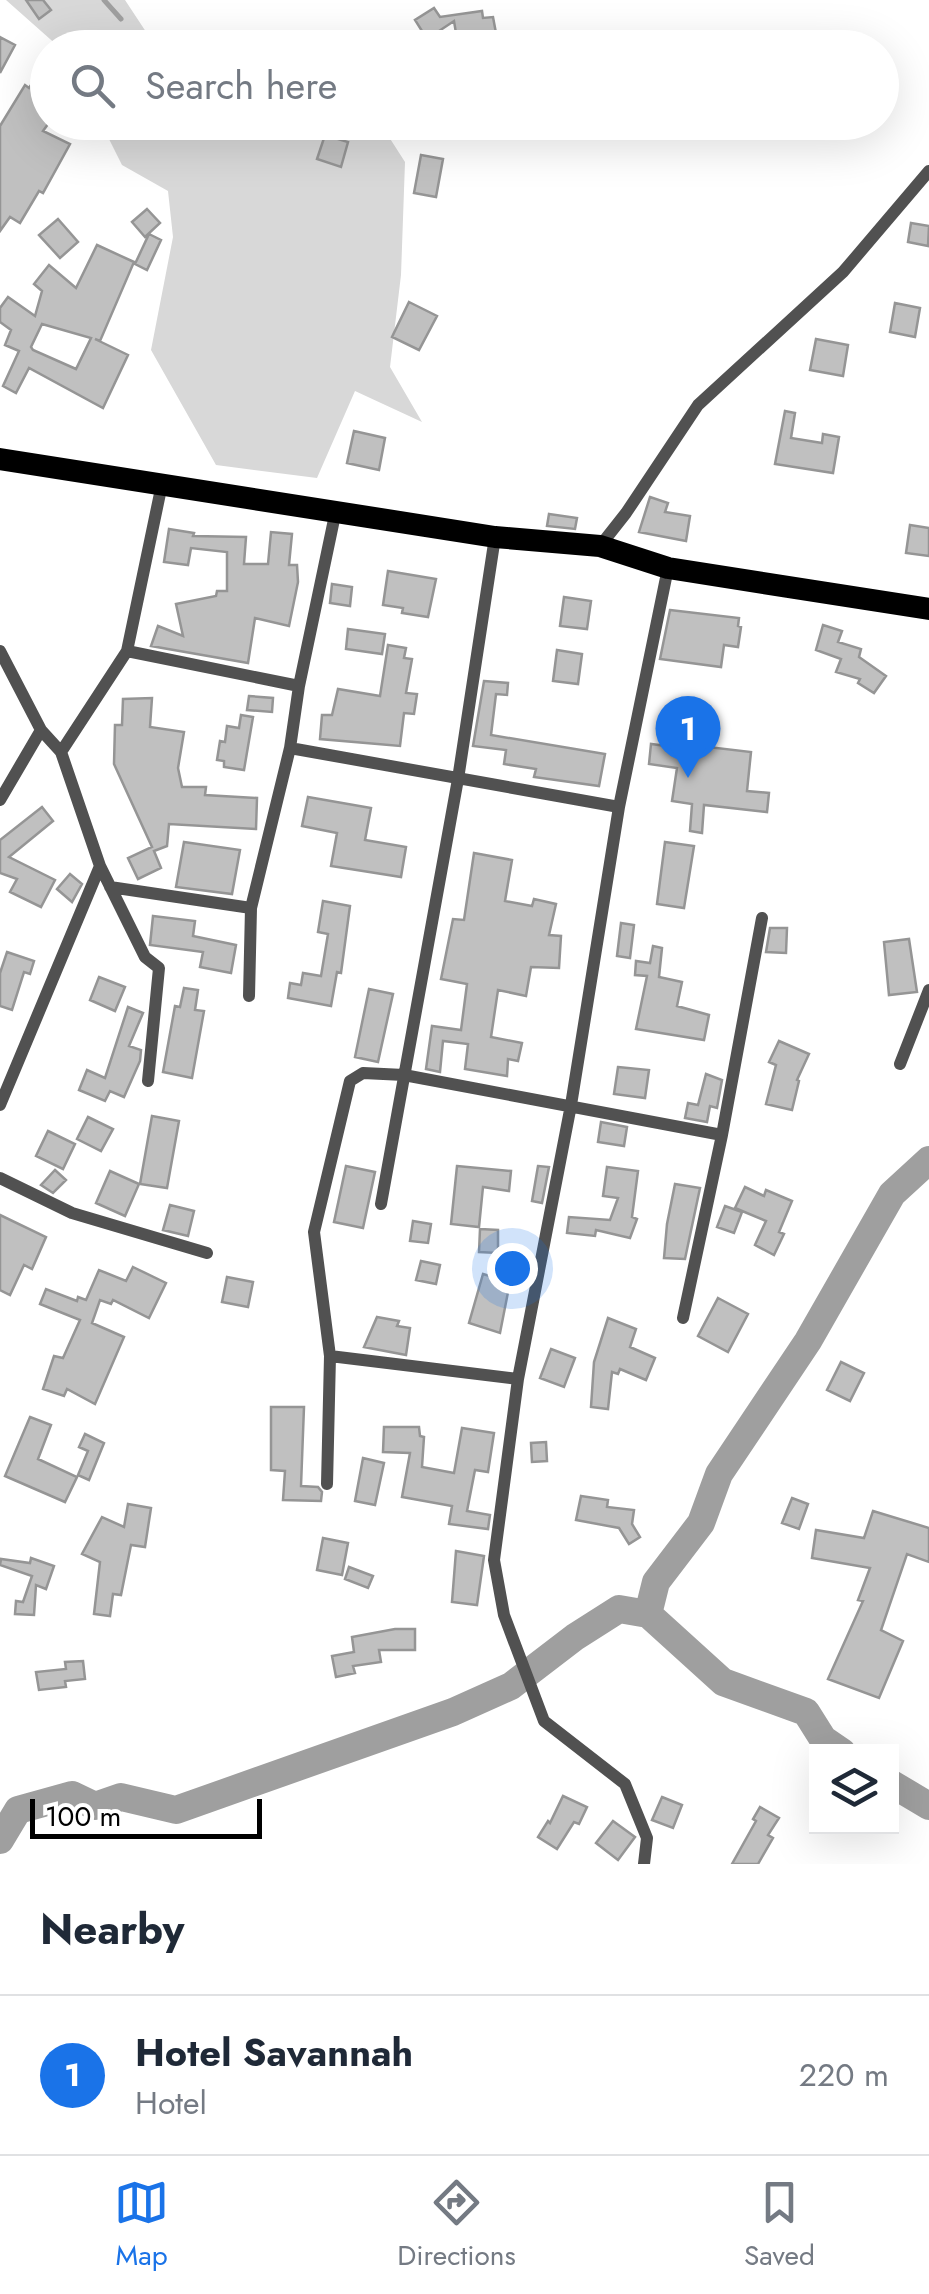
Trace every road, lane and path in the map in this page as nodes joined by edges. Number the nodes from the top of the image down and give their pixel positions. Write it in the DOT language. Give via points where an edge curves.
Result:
graph roads {
  1 [pos="929,170"];
  2 [pos="0,459"];
  3 [pos="162,484"];
  4 [pos="336,510"];
  5 [pos="494,537"];
  6 [pos="600,546"];
  7 [pos="668,568"];
  8 [pos="929,609"];
  9 [pos="0,651"];
  10 [pos="127,651"];
  11 [pos="299,686"];
  12 [pos="41,730"];
  13 [pos="290,748"];
  14 [pos="61,752"];
  15 [pos="458,779"];
  16 [pos="0,800"];
  17 [pos="619,808"];
  18 [pos="100,866"];
  19 [pos="110,887"];
  20 [pos="251,908"];
  21 [pos="762,918"];
  22 [pos="929,990"];
  23 [pos="249,996"];
  24 [pos="900,1064"];
  25 [pos="404,1075"];
  26 [pos="148,1081"];
  27 [pos="0,1105"];
  28 [pos="571,1105"];
  29 [pos="722,1135"];
  30 [pos="0,1178"];
  31 [pos="381,1204"];
  32 [pos="207,1253"];
  33 [pos="683,1318"];
  34 [pos="330,1356"];
  35 [pos="518,1380"];
  36 [pos="326,1484"];
  37 [pos="644,1864"];
  1 -- 6 [label="street" via="843,272 698,405"];
  2 -- 3 [label="highway"];
  3 -- 4 [label="highway"];
  3 -- 10 [label="street"];
  4 -- 5 [label="highway"];
  4 -- 11 [label="street"];
  5 -- 6 [label="highway"];
  5 -- 15 [label="street"];
  6 -- 7 [label="highway"];
  7 -- 8 [label="highway"];
  7 -- 17 [label="street"];
  9 -- 12 [label="street"];
  10 -- 11 [label="street"];
  10 -- 14 [label="street"];
  11 -- 13 [label="street"];
  12 -- 14 [label="street"];
  12 -- 16 [label="street"];
  13 -- 15 [label="street"];
  13 -- 20 [label="street"];
  14 -- 18 [label="street"];
  15 -- 17 [label="street"];
  15 -- 25 [label="street"];
  17 -- 28 [label="street"];
  18 -- 19 [label="street"];
  18 -- 27 [label="street"];
  19 -- 20 [label="street"];
  19 -- 26 [label="street" via="145,957 159,968"];
  20 -- 23 [label="street"];
  21 -- 29 [label="street"];
  22 -- 24 [label="street"];
  25 -- 28 [label="street"];
  25 -- 31 [label="street"];
  25 -- 34 [label="street" via="363,1073 350,1081 342,1105 314,1232"];
  28 -- 29 [label="street"];
  28 -- 35 [label="street"];
  29 -- 33 [label="street"];
  30 -- 32 [label="street" via="72,1213"];
  34 -- 35 [label="street"];
  34 -- 36 [label="street"];
  35 -- 37 [label="street" via="494,1560 504,1615 544,1721 625,1784 647,1838"];
}
